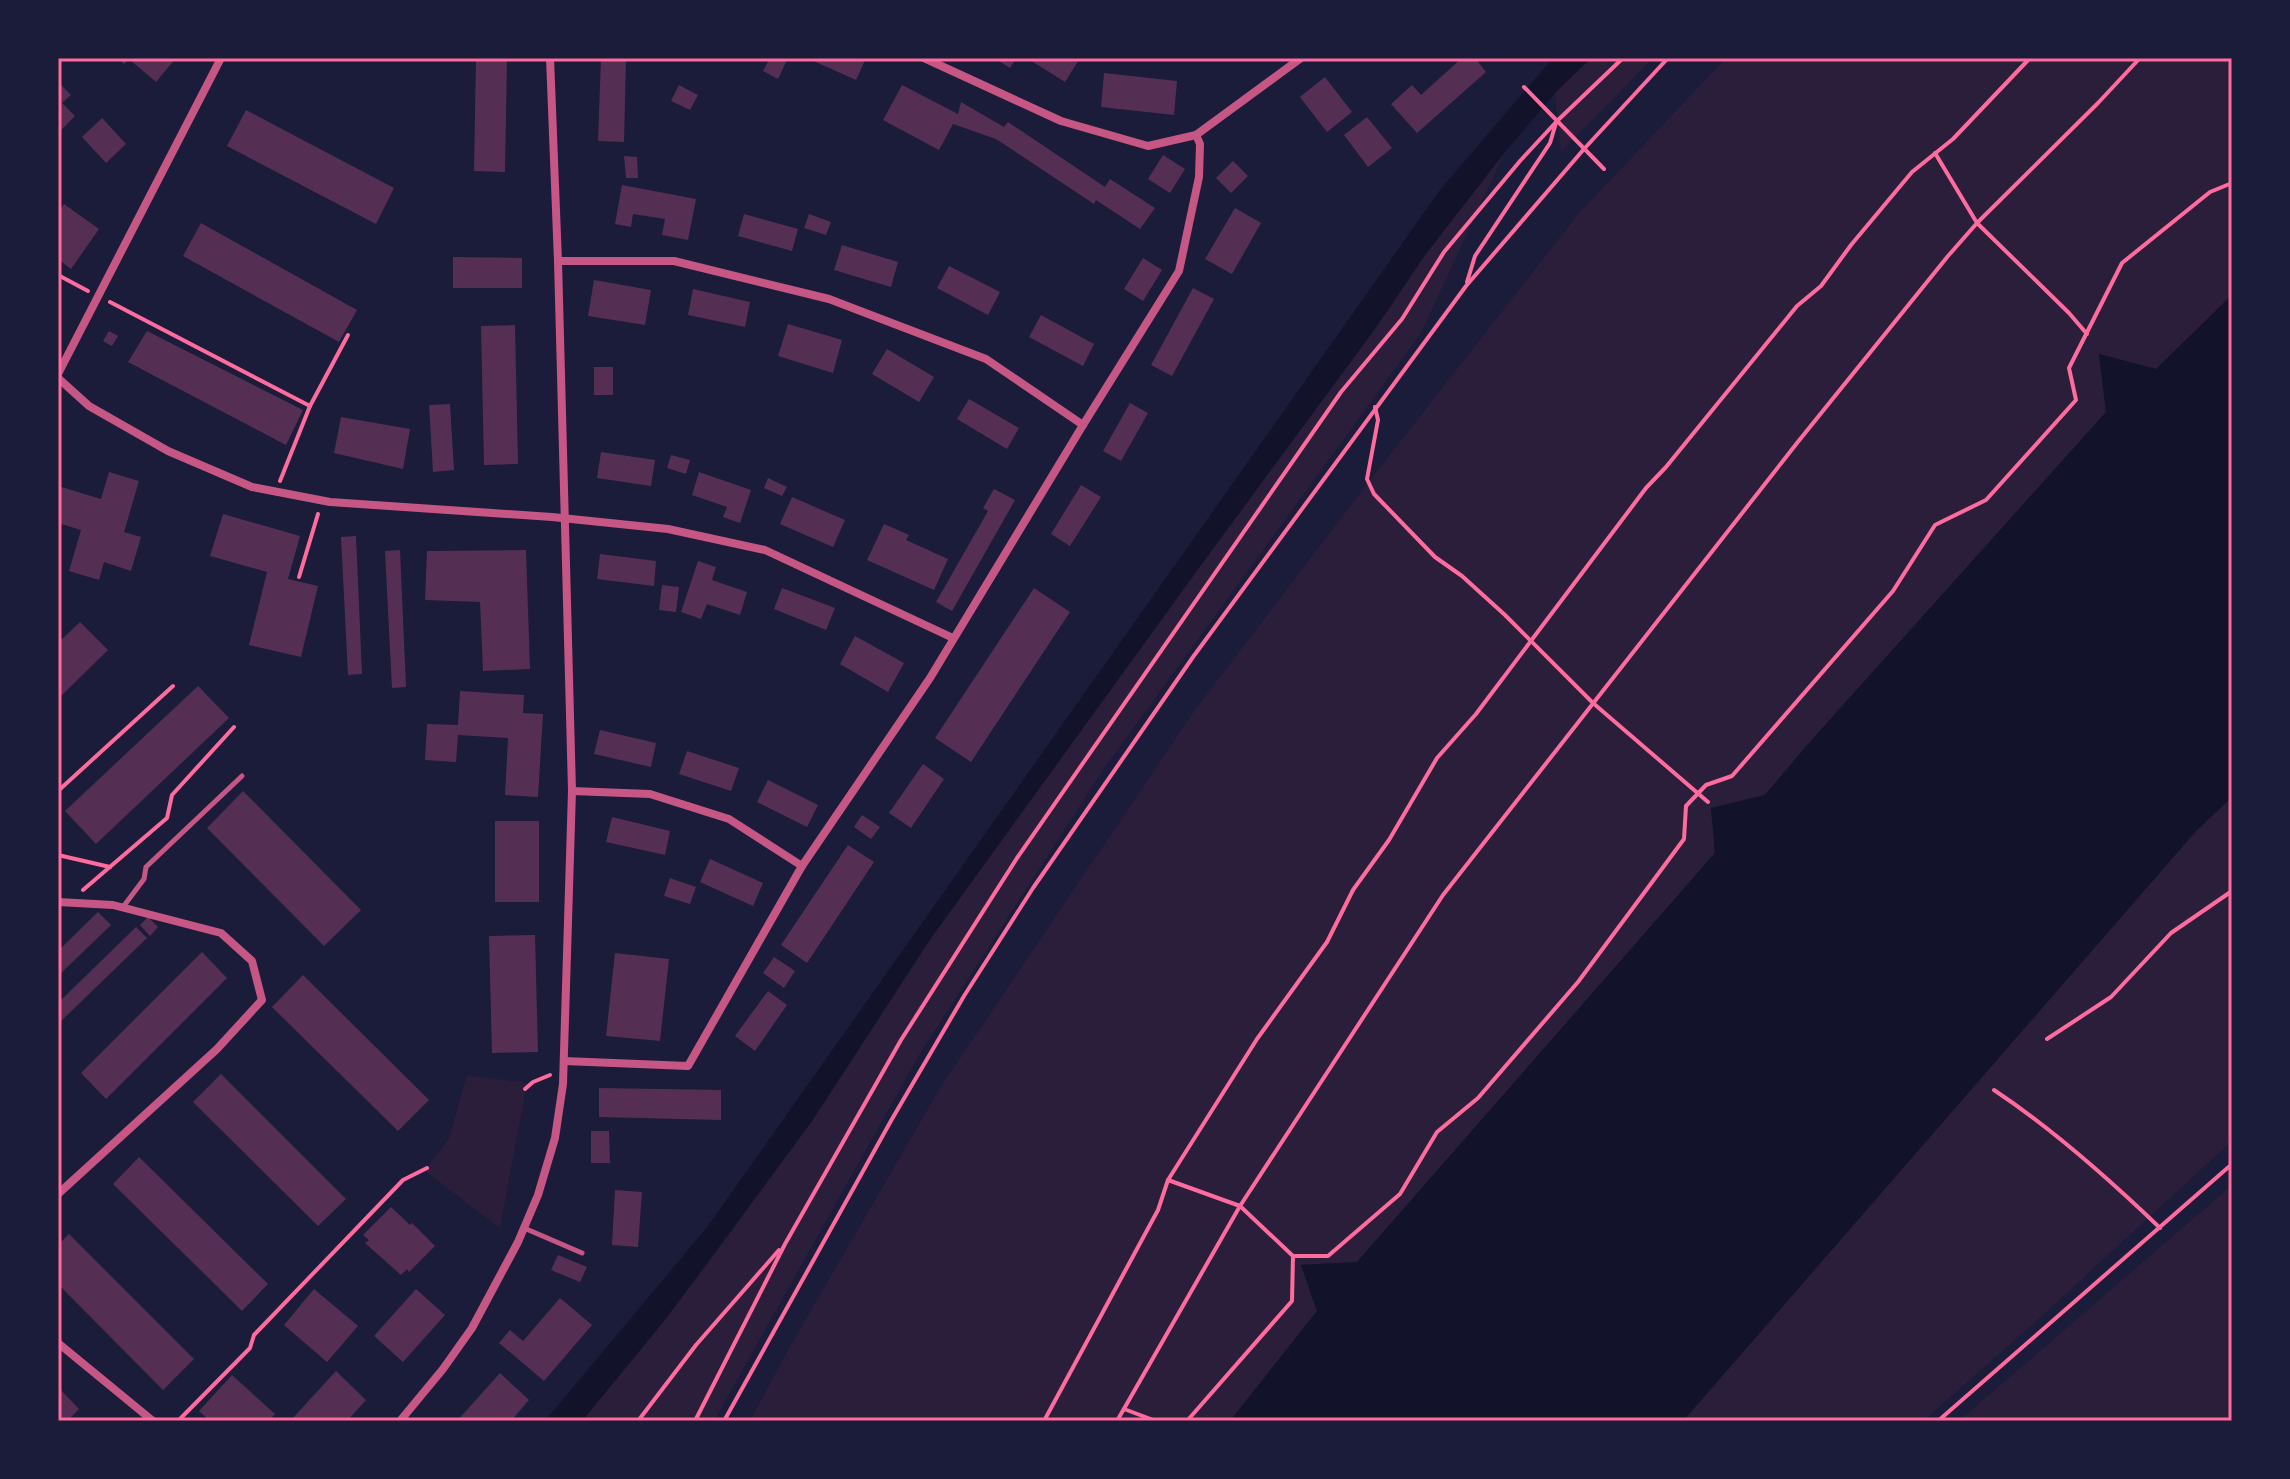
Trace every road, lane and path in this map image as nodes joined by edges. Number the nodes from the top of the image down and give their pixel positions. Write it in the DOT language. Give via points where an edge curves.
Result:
graph roads {
  1 [pos="221,58"];
  2 [pos="550,58"];
  3 [pos="924,58"];
  4 [pos="1301,58"];
  5 [pos="1623,58"];
  6 [pos="1668,58"];
  7 [pos="2030,58"];
  8 [pos="2140,58"];
  9 [pos="1524,87"];
  10 [pos="1557,121"];
  11 [pos="1196,135"];
  12 [pos="1584,149"];
  13 [pos="1935,153"];
  14 [pos="1604,169"];
  15 [pos="2232,183"];
  16 [pos="1977,223"];
  17 [pos="558,261"];
  18 [pos="58,275"];
  19 [pos="1466,286"];
  20 [pos="98,296"];
  21 [pos="2087,334"];
  22 [pos="348,335"];
  23 [pos="58,376"];
  24 [pos="310,406"];
  25 [pos="1375,407"];
  26 [pos="1083,425"];
  27 [pos="276,492"];
  28 [pos="323,501"];
  29 [pos="565,519"];
  30 [pos="299,577"];
  31 [pos="953,638"];
  32 [pos="1530,640"];
  33 [pos="173,686"];
  34 [pos="1593,703"];
  35 [pos="234,727"];
  36 [pos="242,776"];
  37 [pos="58,791"];
  38 [pos="572,791"];
  39 [pos="1697,793"];
  40 [pos="1708,802"];
  41 [pos="58,855"];
  42 [pos="802,866"];
  43 [pos="110,867"];
  44 [pos="2232,891"];
  45 [pos="58,902"];
  46 [pos="69,902"];
  47 [pos="123,907"];
  48 [pos="2047,1039"];
  49 [pos="563,1065"];
  50 [pos="525,1089"];
  51 [pos="1994,1090"];
  52 [pos="2232,1164"];
  53 [pos="427,1168"];
  54 [pos="1168,1180"];
  55 [pos="58,1194"];
  56 [pos="1240,1206"];
  57 [pos="524,1228"];
  58 [pos="2160,1228"];
  59 [pos="785,1244"];
  60 [pos="582,1253"];
  61 [pos="1293,1256"];
  62 [pos="58,1343"];
  63 [pos="1124,1409"];
  64 [pos="153,1421"];
  65 [pos="178,1421"];
  66 [pos="400,1421"];
  67 [pos="638,1421"];
  68 [pos="695,1421"];
  69 [pos="724,1421"];
  70 [pos="1044,1421"];
  71 [pos="1117,1421"];
  72 [pos="1156,1421"];
  73 [pos="1187,1421"];
  74 [pos="1938,1421"];
  1 -- 20 [label="street"];
  2 -- 17 [label="street"];
  3 -- 11 [label="street" via="1061,121 1148,146"];
  4 -- 11 [label="street"];
  5 -- 10 [label="path"];
  6 -- 12 [label="path"];
  7 -- 13 [label="path"];
  8 -- 16 [label="path"];
  9 -- 10 [label="path"];
  10 -- 12 [label="path"];
  10 -- 19 [label="path" via="1550,143 1475,256"];
  10 -- 59 [label="path" via="1444,252 1402,319 1341,392 1035,832 901,1040"];
  11 -- 26 [label="street" via="1199,177 1179,271"];
  12 -- 14 [label="path"];
  12 -- 19 [label="path"];
  13 -- 16 [label="path"];
  13 -- 32 [label="path" via="1912,172 1821,286 1797,306 1646,488"];
  15 -- 21 [label="path" via="2210,192 2122,263"];
  16 -- 21 [label="path"];
  16 -- 34 [label="path"];
  17 -- 26 [label="street" via="674,261 829,299 986,359"];
  17 -- 29 [label="street"];
  18 -- 20 [label="path"];
  19 -- 25 [label="path"];
  20 -- 23 [label="street"];
  20 -- 24 [label="path"];
  21 -- 39 [label="path" via="2069,368 2076,400 1986,500 1935,525 1893,591 1732,776"];
  22 -- 24 [label="path"];
  23 -- 27 [label="street" via="89,406 168,451"];
  24 -- 27 [label="path"];
  25 -- 32 [label="path" via="1378,420 1367,479 1374,494 1435,557"];
  25 -- 69 [label="path" via="1033,888 892,1119"];
  26 -- 31 [label="street"];
  27 -- 28 [label="street"];
  28 -- 29 [label="street"];
  28 -- 30 [label="path"];
  29 -- 31 [label="street" via="668,529 765,550"];
  29 -- 38 [label="street"];
  31 -- 42 [label="street"];
  32 -- 34 [label="path"];
  32 -- 54 [label="path" via="1437,758 1353,890 1327,942 1257,1039"];
  33 -- 37 [label="path"];
  34 -- 39 [label="path"];
  34 -- 56 [label="path" via="1443,895"];
  35 -- 43 [label="path" via="172,795 167,818"];
  36 -- 47 [label="lane" via="146,867 144,879"];
  38 -- 42 [label="street" via="650,794 729,819"];
  38 -- 49 [label="street"];
  39 -- 40 [label="path"];
  39 -- 61 [label="path" via="1686,806 1684,839 1578,982 1478,1098 1437,1132 1400,1194 1328,1256"];
  41 -- 43 [label="path"];
  42 -- 49 [label="street" via="688,1066"];
  43 -- 46 [label="path"];
  44 -- 48 [label="path" via="2171,933 2111,997"];
  45 -- 46 [label="street"];
  46 -- 47 [label="street"];
  47 -- 55 [label="street" via="221,933 252,961 262,1000 217,1049"];
  49 -- 50 [label="path"];
  49 -- 57 [label="street" via="555,1138"];
  51 -- 58 [label="path" via="2095,1168"];
  52 -- 58 [label="path"];
  53 -- 65 [label="path" via="403,1180"];
  54 -- 56 [label="path"];
  54 -- 70 [label="path" via="1158,1210"];
  56 -- 61 [label="path"];
  56 -- 63 [label="path"];
  57 -- 60 [label="lane"];
  57 -- 66 [label="street" via="472,1328"];
  58 -- 74 [label="path"];
  59 -- 67 [label="path"];
  59 -- 68 [label="path"];
  61 -- 73 [label="path" via="1292,1301"];
  62 -- 64 [label="street"];
  63 -- 71 [label="path"];
  63 -- 72 [label="path"];
}
